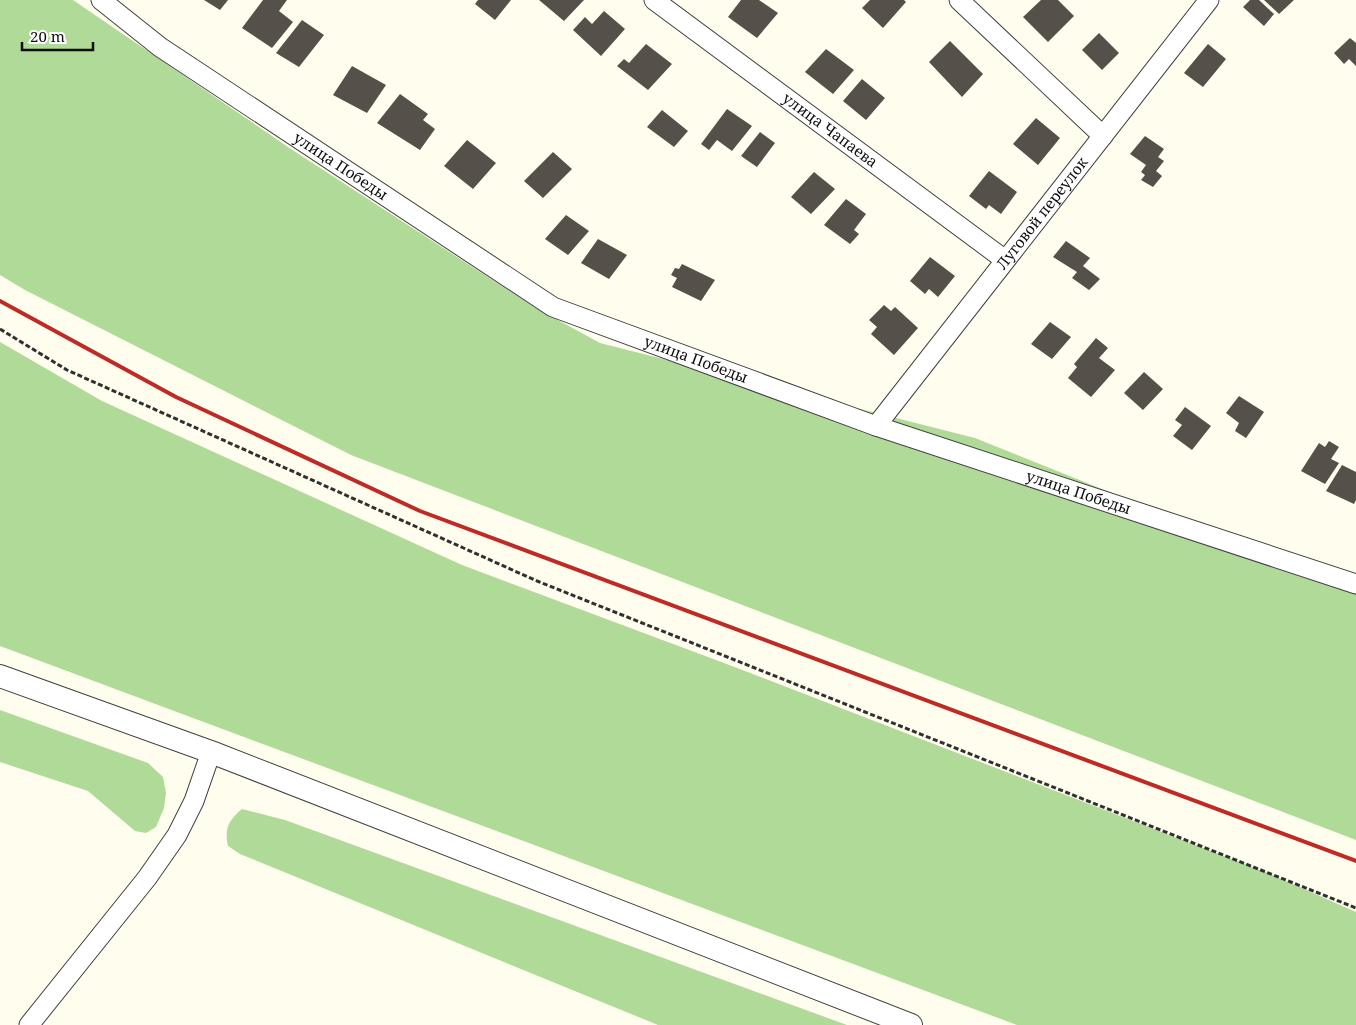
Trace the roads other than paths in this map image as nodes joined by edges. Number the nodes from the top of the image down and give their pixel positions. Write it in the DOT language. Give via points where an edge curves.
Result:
graph roads {
  1 [pos="101,0"];
  2 [pos="654,0"];
  3 [pos="959,0"];
  4 [pos="1209,0"];
  5 [pos="1103,136"];
  6 [pos="1004,260"];
  7 [pos="876,426"];
  8 [pos="1356,584"];
  9 [pos="0,676"];
  10 [pos="211,752"];
  11 [pos="28,1025"];
  12 [pos="911,1025"];
  1 -- 7 [label="street, улица Победы" via="160,47 553,307"];
  2 -- 6 [label="street, улица Чапаева"];
  3 -- 5 [label="street"];
  4 -- 5 [label="street, Луговой переулок"];
  5 -- 6 [label="street, Луговой переулок"];
  6 -- 7 [label="street, Луговой переулок"];
  7 -- 8 [label="street, улица Победы"];
  9 -- 10 [label="street"];
  10 -- 11 [label="street" via="194,801 177,835 147,878"];
  10 -- 12 [label="street"];
}
